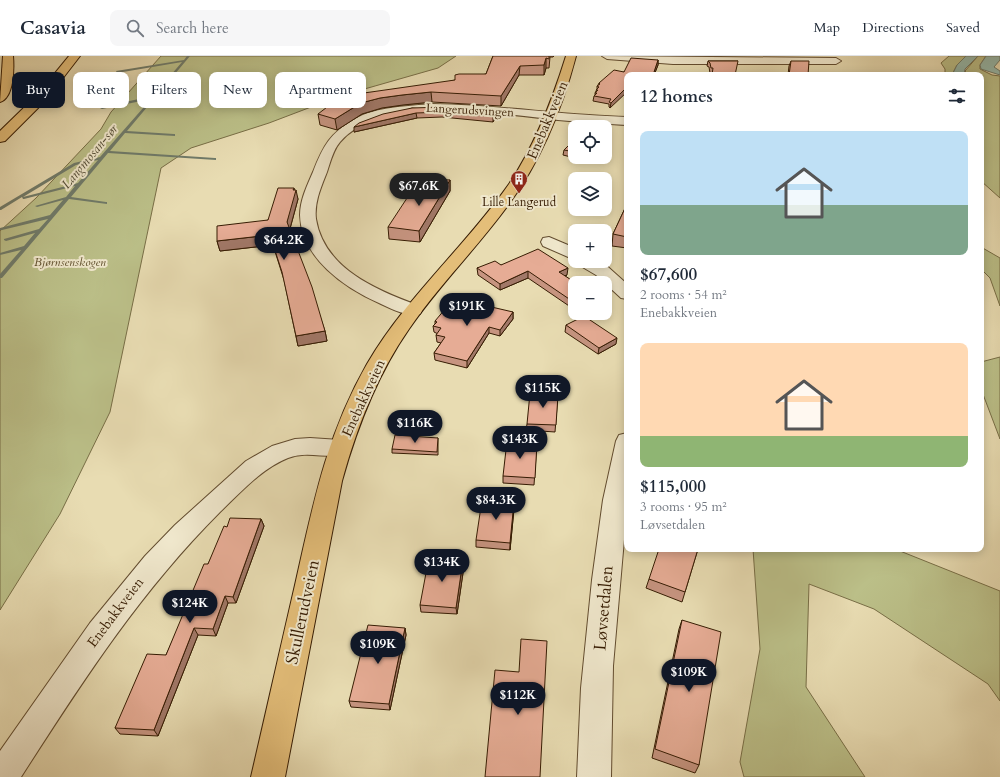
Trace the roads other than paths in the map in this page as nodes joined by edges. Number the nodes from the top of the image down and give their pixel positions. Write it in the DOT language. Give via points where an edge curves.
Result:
graph roads {
  1 [pos="8,56"];
  2 [pos="64,56"];
  3 [pos="75,56"];
  4 [pos="86,56"];
  5 [pos="570,56"];
  6 [pos="607,56"];
  7 [pos="836,63"];
  8 [pos="598,64"];
  9 [pos="62,72"];
  10 [pos="64,72"];
  11 [pos="0,98"];
  12 [pos="31,108"];
  13 [pos="551,115"];
  14 [pos="624,121"];
  15 [pos="0,125"];
  16 [pos="0,138"];
  17 [pos="549,242"];
  18 [pos="568,252"];
  19 [pos="597,268"];
  20 [pos="624,290"];
  21 [pos="413,310"];
  22 [pos="340,448"];
  23 [pos="624,453"];
  24 [pos="2,777"];
  25 [pos="268,777"];
  26 [pos="594,777"];
  1 -- 11 [label="main road" via="8,77"];
  2 -- 15 [label="main road" via="38,87"];
  3 -- 9 [label="main road"];
  4 -- 10 [label="main road"];
  5 -- 13 [label="main road, Enebakkveien"];
  6 -- 7 [label="street" via="673,61"];
  6 -- 8 [label="street"];
  12 -- 16 [label="main road"];
  13 -- 14 [label="street, Langerudsvingen"];
  13 -- 21 [label="main road, Enebakkveien" via="534,154 510,193"];
  13 -- 21 [label="street, Langerudsvingen" via="461,107 420,107 372,117 356,124 336,138 324,160 311,196 309,223 316,244 329,262 357,285 387,302"];
  17 -- 18 [label="street"];
  19 -- 20 [label="street"];
  21 -- 22 [label="main road, Enebakkveien" via="371,376"];
  22 -- 24 [label="street, Enebakkveien" via="302,446 282,451 257,463 190,524 119,604 76,664"];
  22 -- 25 [label="main road, Skullerudveien" via="321,520"];
  23 -- 26 [label="street, Løvsetdalen" via="609,540 594,698"];
}
